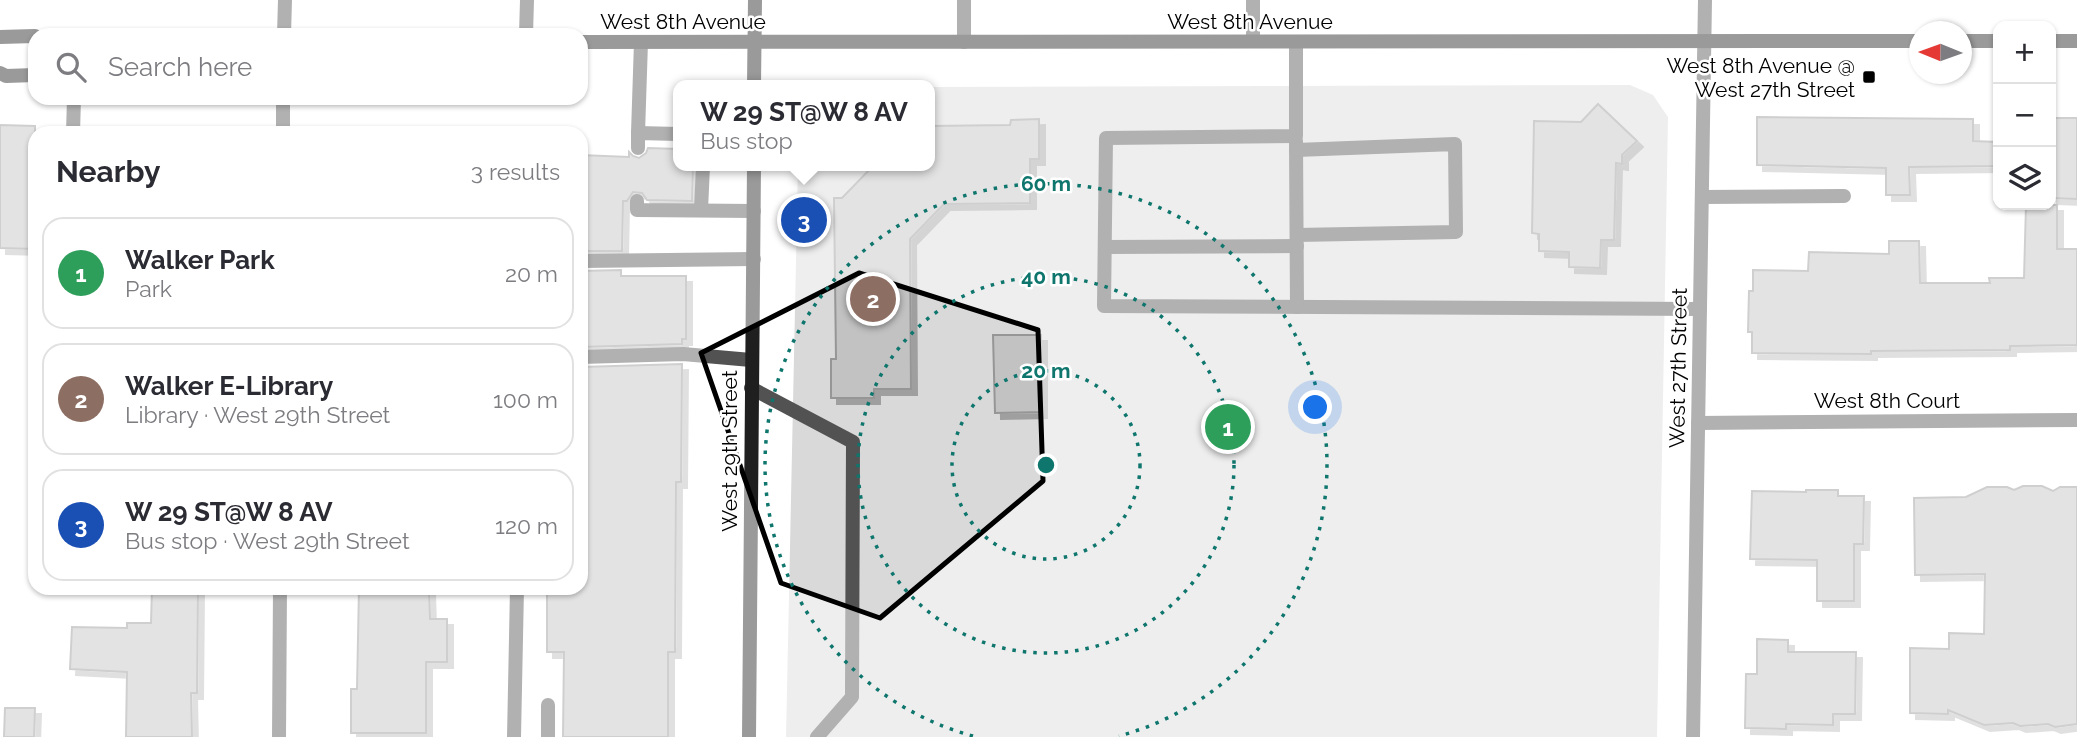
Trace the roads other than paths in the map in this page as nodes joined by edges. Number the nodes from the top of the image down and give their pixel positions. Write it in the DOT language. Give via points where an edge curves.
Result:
graph roads {
  1 [pos="285,0"];
  2 [pos="527,0"];
  3 [pos="755,0"];
  4 [pos="964,0"];
  5 [pos="1253,0"];
  6 [pos="1705,0"];
  7 [pos="284,28"];
  8 [pos="526,28"];
  9 [pos="28,36"];
  10 [pos="0,37"];
  11 [pos="1253,41"];
  12 [pos="1704,41"];
  13 [pos="1909,41"];
  14 [pos="1972,41"];
  15 [pos="1993,41"];
  16 [pos="2056,41"];
  17 [pos="2077,41"];
  18 [pos="588,42"];
  19 [pos="641,42"];
  20 [pos="964,42"];
  21 [pos="1296,42"];
  22 [pos="754,43"];
  23 [pos="0,73"];
  24 [pos="28,75"];
  25 [pos="754,80"];
  26 [pos="74,105"];
  27 [pos="283,105"];
  28 [pos="73,126"];
  29 [pos="283,126"];
  30 [pos="669,139"];
  31 [pos="1296,143"];
  32 [pos="703,171"];
  33 [pos="754,171"];
  34 [pos="1844,196"];
  35 [pos="1702,197"];
  36 [pos="637,201"];
  37 [pos="701,211"];
  38 [pos="754,211"];
  39 [pos="1297,240"];
  40 [pos="1105,247"];
  41 [pos="754,259"];
  42 [pos="588,261"];
  43 [pos="1297,307"];
  44 [pos="1700,309"];
  45 [pos="588,357"];
  46 [pos="751,360"];
  47 [pos="751,388"];
  48 [pos="2077,420"];
  49 [pos="1698,423"];
  50 [pos="280,595"];
  51 [pos="517,595"];
  52 [pos="548,705"];
  53 [pos="279,737"];
  54 [pos="514,737"];
  55 [pos="548,737"];
  56 [pos="749,737"];
  57 [pos="817,737"];
  58 [pos="1693,737"];
  1 -- 7 [label="street"];
  2 -- 8 [label="street"];
  3 -- 22 [label="street"];
  4 -- 20 [label="street"];
  5 -- 11 [label="street"];
  6 -- 12 [label="street, West 27th Street"];
  9 -- 10 [label="street"];
  11 -- 20 [label="street, West 8th Avenue"];
  11 -- 21 [label="street, West 8th Avenue"];
  12 -- 13 [label="street, West 8th Avenue"];
  12 -- 21 [label="street, West 8th Avenue"];
  12 -- 35 [label="street, West 27th Street"];
  14 -- 15 [label="street"];
  16 -- 17 [label="street"];
  18 -- 19 [label="street, West 8th Avenue"];
  19 -- 22 [label="street, West 8th Avenue"];
  19 -- 30 [label="street" via="638,141"];
  20 -- 22 [label="street, West 8th Avenue"];
  21 -- 31 [label="street"];
  22 -- 25 [label="street"];
  23 -- 24 [label="street"];
  26 -- 28 [label="street"];
  27 -- 29 [label="street"];
  31 -- 39 [label="street"];
  31 -- 39 [label="street" via="1455,144 1456,232"];
  31 -- 40 [label="street" via="1106,138"];
  32 -- 37 [label="street"];
  33 -- 38 [label="street, West 29th Street"];
  34 -- 35 [label="street"];
  35 -- 44 [label="street, West 27th Street"];
  36 -- 37 [label="street" via="636,210 663,206"];
  37 -- 38 [label="street"];
  38 -- 41 [label="street, West 29th Street"];
  39 -- 40 [label="street"];
  39 -- 43 [label="street"];
  40 -- 43 [label="street" via="1104,306"];
  41 -- 42 [label="street"];
  41 -- 46 [label="street, West 29th Street"];
  43 -- 44 [label="street"];
  44 -- 49 [label="street, West 27th Street"];
  45 -- 46 [label="street" via="683,354"];
  46 -- 47 [label="street, West 29th Street"];
  47 -- 56 [label="street, West 29th Street"];
  47 -- 57 [label="street" via="853,442 852,697"];
  48 -- 49 [label="street, West 8th Court"];
  49 -- 58 [label="street, West 27th Street"];
  50 -- 53 [label="street"];
  51 -- 54 [label="street"];
  52 -- 55 [label="street"];
}
